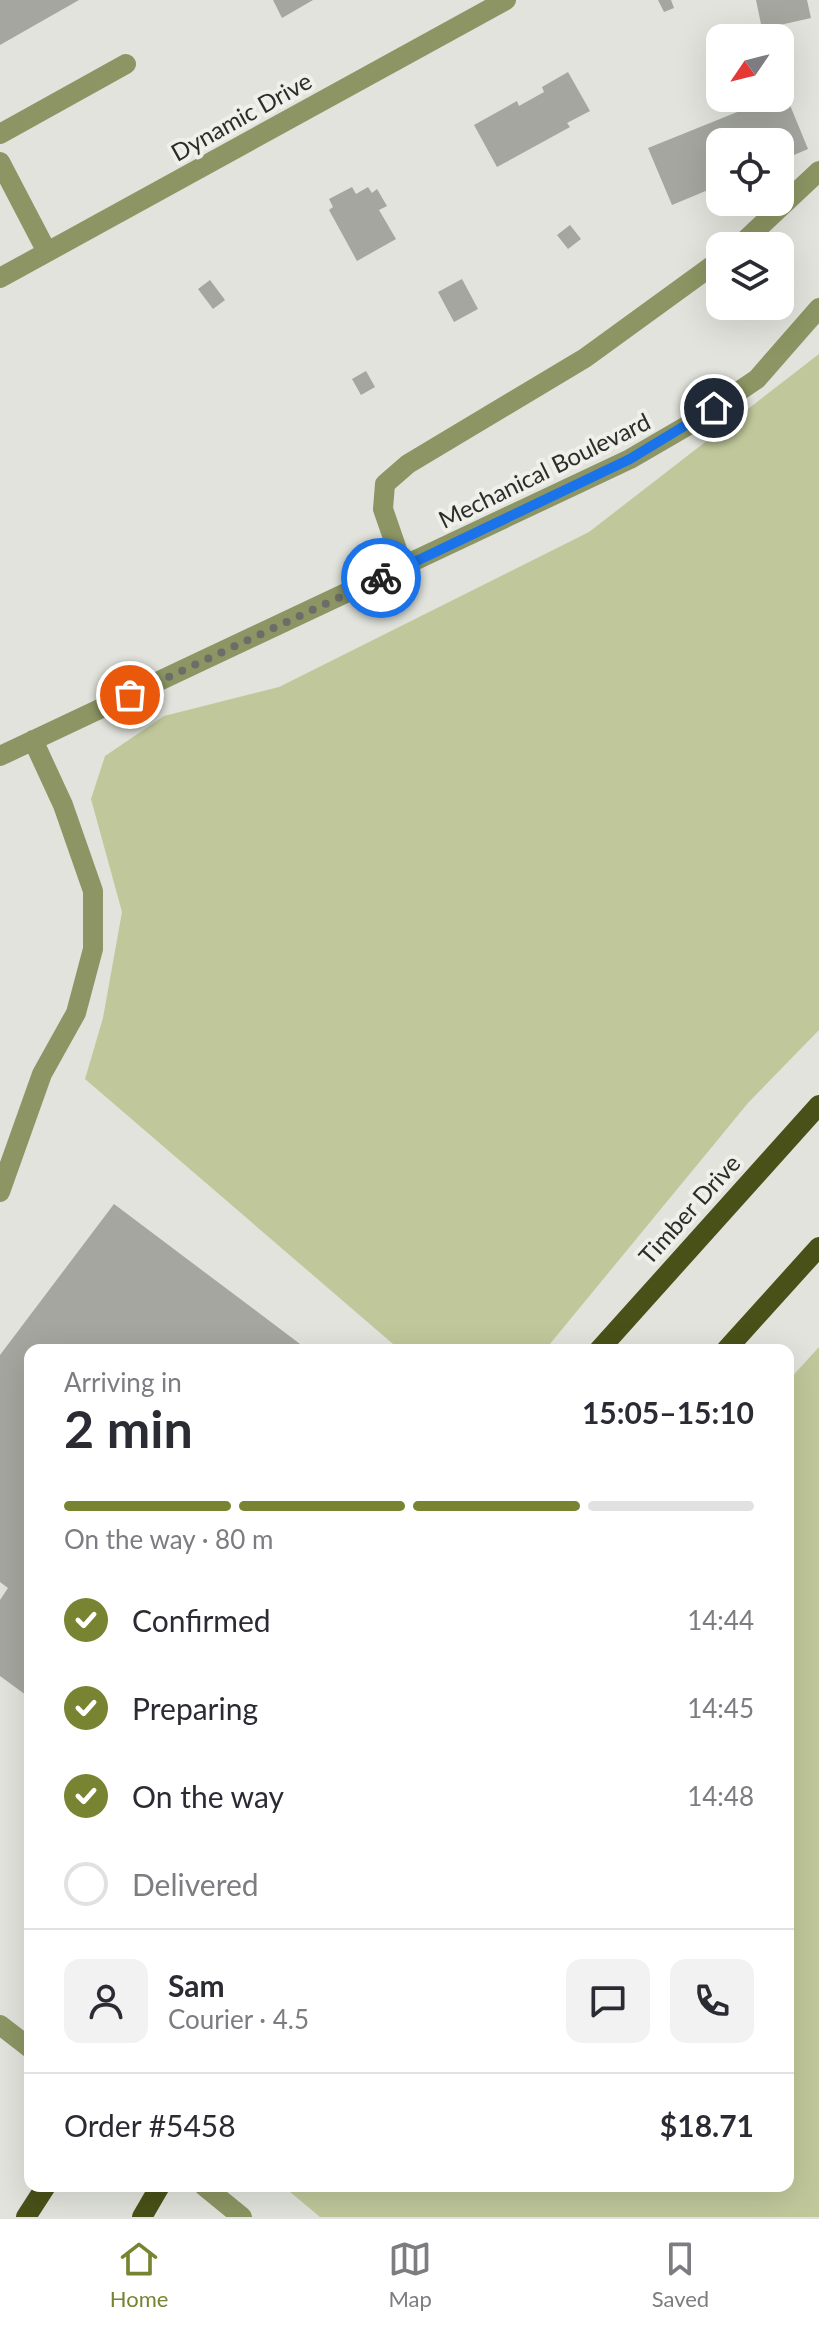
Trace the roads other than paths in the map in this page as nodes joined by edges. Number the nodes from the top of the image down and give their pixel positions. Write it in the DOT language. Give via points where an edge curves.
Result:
graph roads {
  1 [pos="506,0"];
  2 [pos="126,64"];
  3 [pos="0,134"];
  4 [pos="0,162"];
  5 [pos="819,171"];
  6 [pos="754,232"];
  7 [pos="47,252"];
  8 [pos="706,270"];
  9 [pos="0,278"];
  10 [pos="819,308"];
  11 [pos="403,567"];
  12 [pos="33,740"];
  13 [pos="0,756"];
  14 [pos="819,1105"];
  15 [pos="0,1192"];
  16 [pos="819,1247"];
  17 [pos="604,1344"];
  18 [pos="731,1344"];
  19 [pos="0,2025"];
  20 [pos="24,2043"];
  21 [pos="42,2192"];
  22 [pos="157,2192"];
  23 [pos="211,2192"];
  24 [pos="26,2217"];
  25 [pos="142,2217"];
  26 [pos="242,2217"];
  1 -- 7 [label="street, Dynamic Drive"];
  2 -- 3 [label="street"];
  4 -- 7 [label="street"];
  5 -- 6 [label="street"];
  7 -- 9 [label="street, Dynamic Drive"];
  8 -- 11 [label="street" via="585,358 408,464 385,484 383,509"];
  10 -- 11 [label="street, Mechanical Boulevard" via="757,379 692,423 630,459"];
  11 -- 12 [label="street, Mechanical Boulevard"];
  12 -- 13 [label="street, Mechanical Boulevard"];
  12 -- 15 [label="street" via="93,891 93,949 76,1013 42,1074"];
  14 -- 17 [label="main road, Timber Drive"];
  16 -- 18 [label="main road"];
  19 -- 20 [label="street"];
  21 -- 24 [label="main road"];
  22 -- 25 [label="main road"];
  23 -- 26 [label="street"];
}
